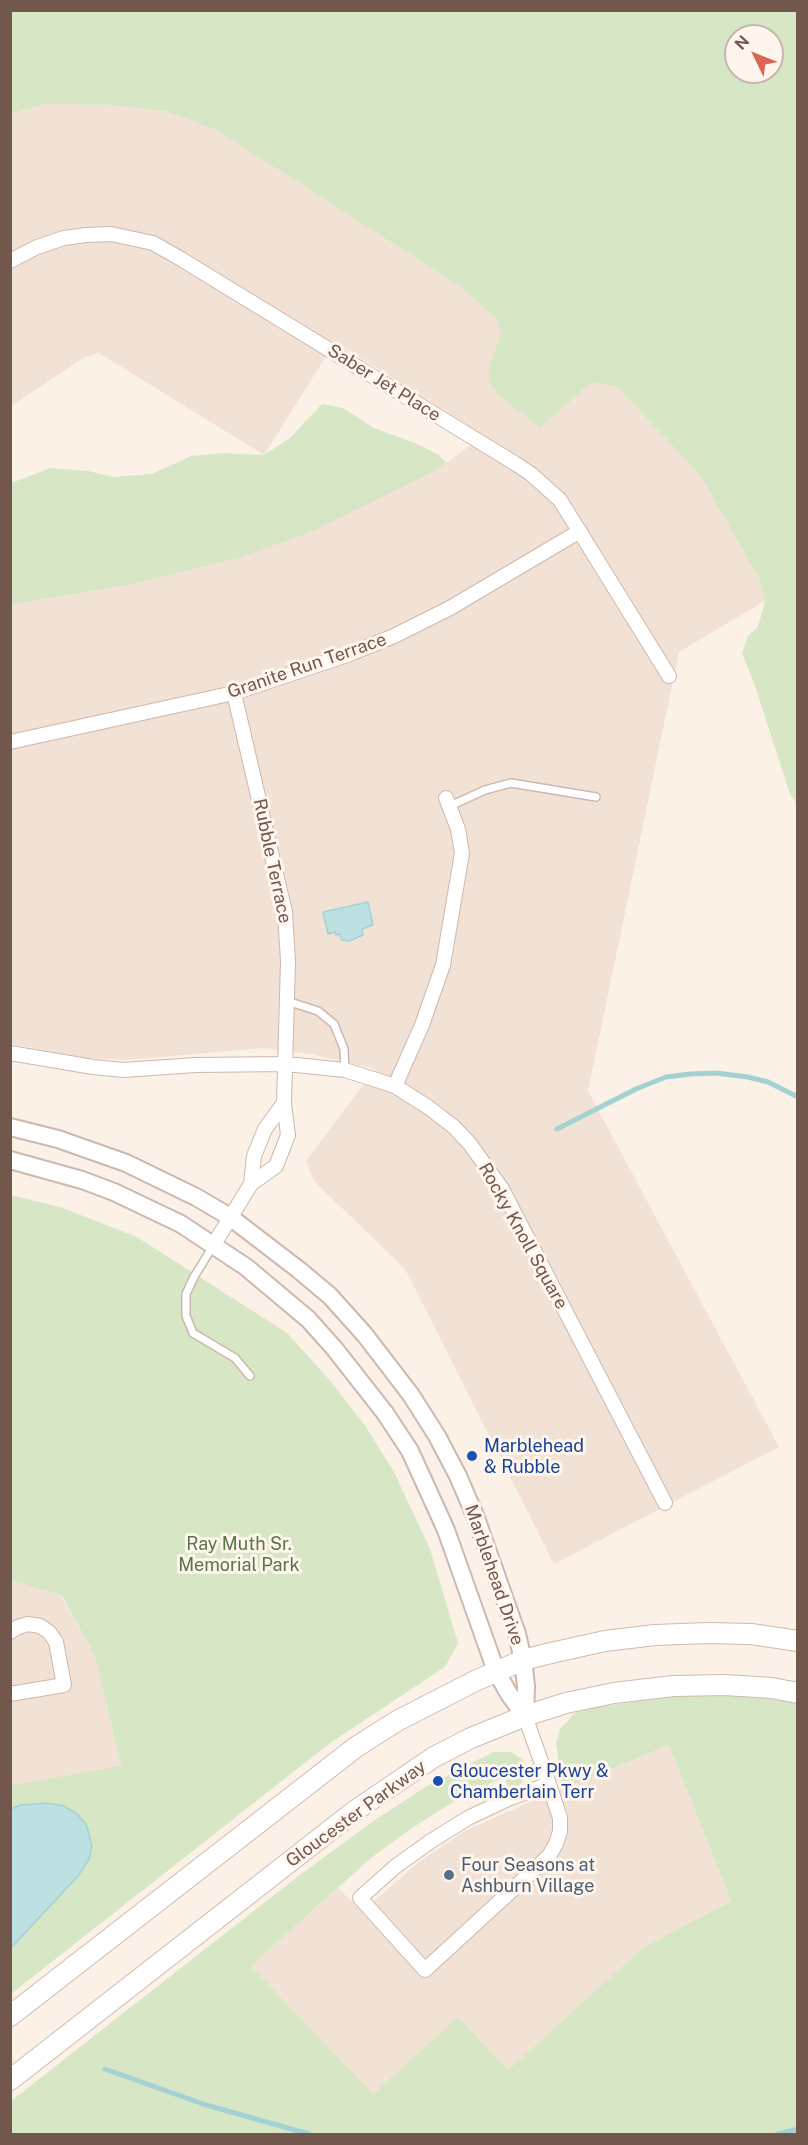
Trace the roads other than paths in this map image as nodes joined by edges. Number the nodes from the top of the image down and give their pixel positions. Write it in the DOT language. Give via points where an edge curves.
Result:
graph roads {
  1 [pos="10,261"];
  2 [pos="580,531"];
  3 [pos="669,676"];
  4 [pos="234,693"];
  5 [pos="10,742"];
  6 [pos="596,797"];
  7 [pos="448,802"];
  8 [pos="287,1001"];
  9 [pos="10,1053"];
  10 [pos="286,1064"];
  11 [pos="345,1070"];
  12 [pos="395,1086"];
  13 [pos="284,1103"];
  14 [pos="10,1127"];
  15 [pos="10,1160"];
  16 [pos="251,1184"];
  17 [pos="230,1217"];
  18 [pos="214,1244"];
  19 [pos="250,1376"];
  20 [pos="665,1503"];
  21 [pos="10,1632"];
  22 [pos="798,1641"];
  23 [pos="523,1660"];
  24 [pos="496,1671"];
  25 [pos="798,1693"];
  26 [pos="10,1694"];
  27 [pos="525,1716"];
  28 [pos="549,1784"];
  29 [pos="10,2016"];
  30 [pos="10,2080"];
  1 -- 2 [label="street, Saber Jet Place" via="37,247 86,235 111,234 153,243 531,474 560,500"];
  2 -- 3 [label="street, Saber Jet Place"];
  2 -- 4 [label="street, Granite Run Terrace" via="450,608 394,636"];
  4 -- 5 [label="street, Granite Run Terrace"];
  4 -- 8 [label="street, Rubble Terrace" via="285,912"];
  6 -- 7 [label="lane" via="511,783"];
  7 -- 12 [label="street" via="462,853 443,965"];
  8 -- 10 [label="street, Rubble Terrace"];
  8 -- 11 [label="lane" via="318,1011 334,1024 344,1049"];
  9 -- 10 [label="street, Rocky Knoll Square" via="123,1070"];
  10 -- 11 [label="street, Rocky Knoll Square"];
  10 -- 13 [label="street, Rubble Terrace"];
  11 -- 12 [label="street, Rocky Knoll Square"];
  12 -- 20 [label="street, Rocky Knoll Square" via="454,1127 492,1173"];
  13 -- 16 [label="street, Rubble Terrace" via="265,1129 255,1156"];
  13 -- 16 [label="street, Rubble Terrace" via="288,1135 276,1166"];
  14 -- 17 [label="street, Marblehead Drive" via="126,1162"];
  15 -- 18 [label="street, Marblehead Drive" via="114,1192"];
  16 -- 17 [label="street, Rubble Terrace"];
  17 -- 18 [label="street, Rubble Terrace"];
  17 -- 23 [label="street, Marblehead Drive" via="330,1296 411,1395 441,1444 476,1518"];
  18 -- 19 [label="lane" via="186,1294 186,1316 193,1333 235,1358"];
  18 -- 24 [label="street, Marblehead Drive" via="308,1319 386,1413 429,1490"];
  21 -- 26 [label="street" via="28,1624 50,1632 56,1642 64,1685"];
  22 -- 23 [label="main road" via="751,1634 655,1635 605,1641"];
  23 -- 24 [label="main road"];
  23 -- 27 [label="street, Marblehead Drive"];
  24 -- 27 [label="street, Marblehead Drive"];
  24 -- 29 [label="main road" via="397,1721 356,1747"];
  25 -- 27 [label="main road, Gloucester Parkway" via="724,1685 673,1686 614,1693"];
  27 -- 28 [label="street"];
  27 -- 30 [label="main road, Gloucester Parkway" via="434,1757 381,1792"];
  28 -- 28 [label="street" via="508,1799 450,1830 396,1866 360,1898 425,1970 549,1856 560,1831"];
}
